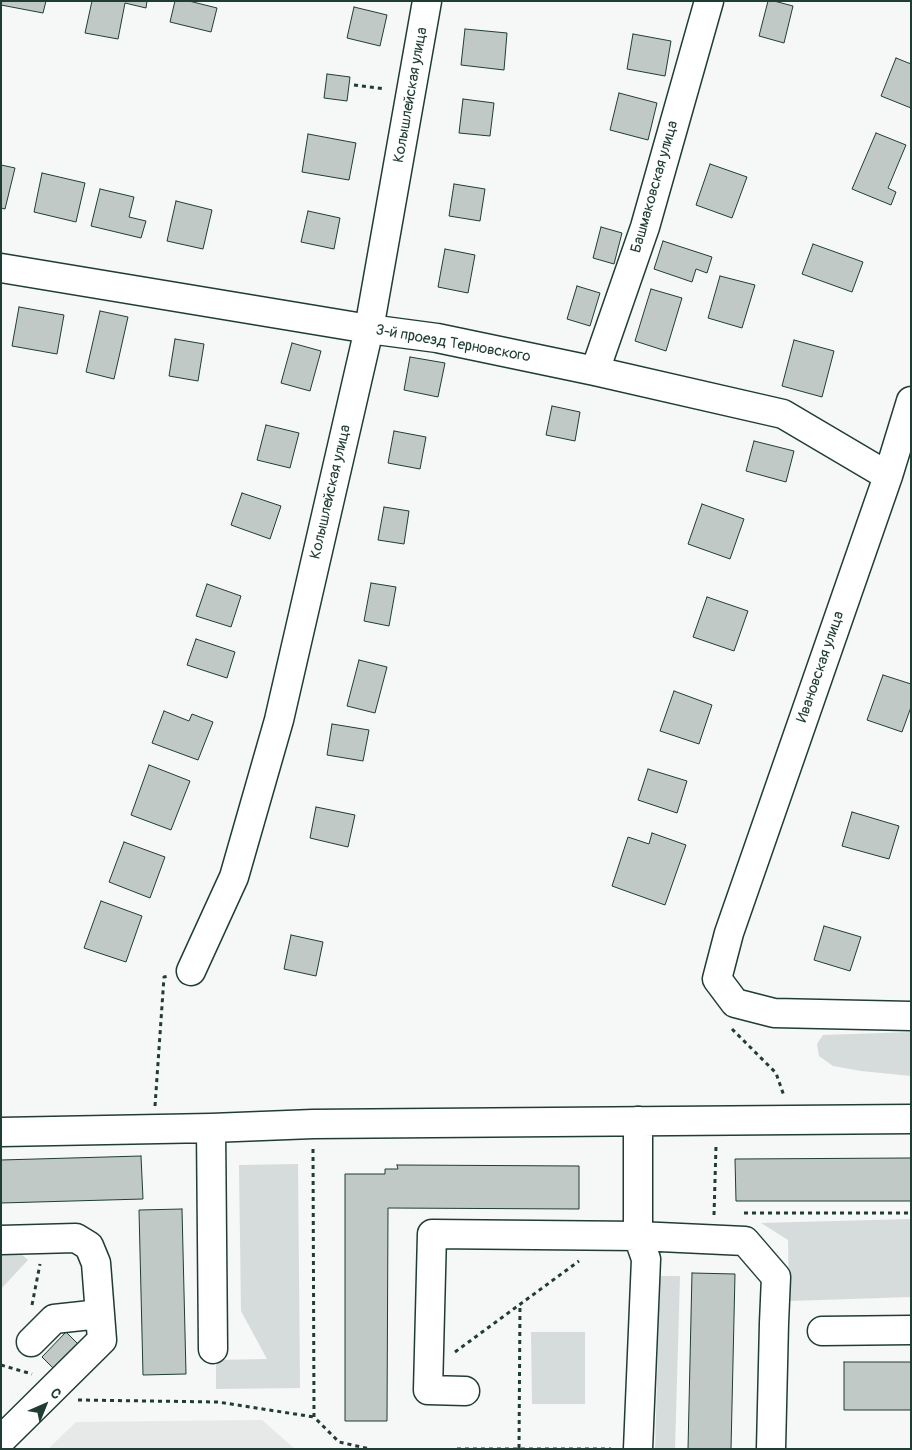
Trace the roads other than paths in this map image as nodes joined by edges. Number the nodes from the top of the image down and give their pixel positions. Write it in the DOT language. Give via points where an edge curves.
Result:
graph roads {
  1 [pos="427,1"];
  2 [pos="709,1"];
  3 [pos="1,268"];
  4 [pos="369,329"];
  5 [pos="596,371"];
  6 [pos="911,401"];
  7 [pos="888,476"];
  8 [pos="191,971"];
  9 [pos="911,1016"];
  10 [pos="911,1119"];
  11 [pos="638,1121"];
  12 [pos="211,1128"];
  13 [pos="1,1132"];
  14 [pos="638,1236"];
  15 [pos="1,1240"];
  16 [pos="100,1314"];
  17 [pos="911,1330"];
  18 [pos="822,1331"];
  19 [pos="31,1342"];
  20 [pos="213,1348"];
  21 [pos="465,1391"];
  22 [pos="1,1440"];
  23 [pos="638,1449"];
  24 [pos="771,1449"];
  1 -- 4 [label="street, Колышлейская улица"];
  2 -- 5 [label="street, Башмаковская улица" via="645,227"];
  3 -- 4 [label="street, 3-й проезд Терновского"];
  4 -- 5 [label="street, 3-й проезд Терновского" via="436,338"];
  4 -- 8 [label="street, Колышлейская улица" via="279,720 234,877"];
  5 -- 7 [label="street, 3-й проезд Терновского" via="783,414"];
  6 -- 7 [label="street, Ивановская улица"];
  7 -- 9 [label="street, Ивановская улица" via="729,933 717,979 735,1003 774,1013"];
  10 -- 11 [label="street"];
  11 -- 12 [label="street"];
  11 -- 14 [label="street"];
  12 -- 13 [label="street"];
  12 -- 20 [label="street"];
  14 -- 21 [label="street" via="432,1234 428,1390"];
  14 -- 23 [label="street" via="646,1259"];
  14 -- 24 [label="street" via="745,1241 776,1277"];
  15 -- 16 [label="street" via="76,1238 89,1246 96,1263"];
  16 -- 19 [label="street" via="54,1319"];
  16 -- 22 [label="street" via="102,1340"];
  17 -- 18 [label="street"];
}
